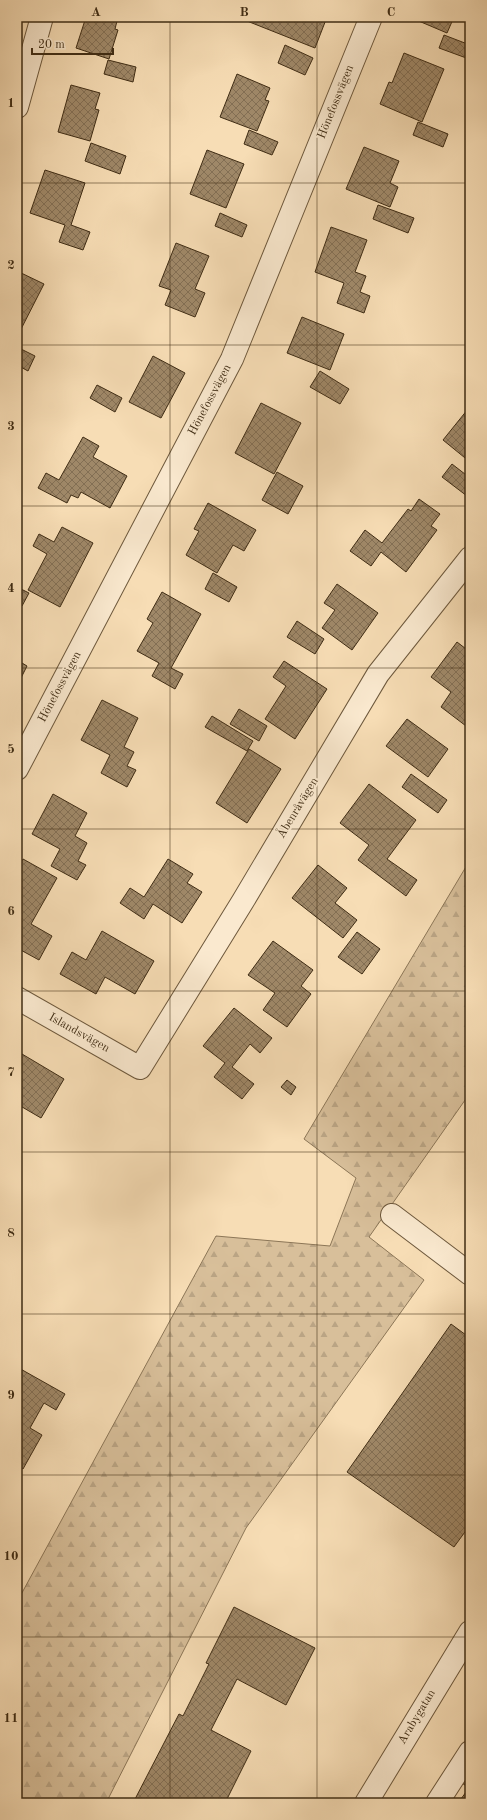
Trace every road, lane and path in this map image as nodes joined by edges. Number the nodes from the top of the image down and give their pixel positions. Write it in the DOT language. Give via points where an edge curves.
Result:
graph roads {
  1 [pos="42,17"];
  2 [pos="371,17"];
  3 [pos="17,107"];
  4 [pos="470,558"];
  5 [pos="17,769"];
  6 [pos="17,998"];
  7 [pos="140,1068"];
  8 [pos="392,1215"];
  9 [pos="470,1274"];
  10 [pos="470,1632"];
  11 [pos="470,1752"];
  12 [pos="366,1803"];
  13 [pos="437,1803"];
  1 -- 3 [label="street"];
  2 -- 5 [label="street, Hönefossvägen" via="232,359"];
  4 -- 7 [label="street, Åbenråvägen" via="378,674"];
  6 -- 7 [label="street, Islandsvägen"];
  8 -- 9 [label="street"];
  10 -- 12 [label="street, Arabygatan"];
  11 -- 13 [label="street"];
}
